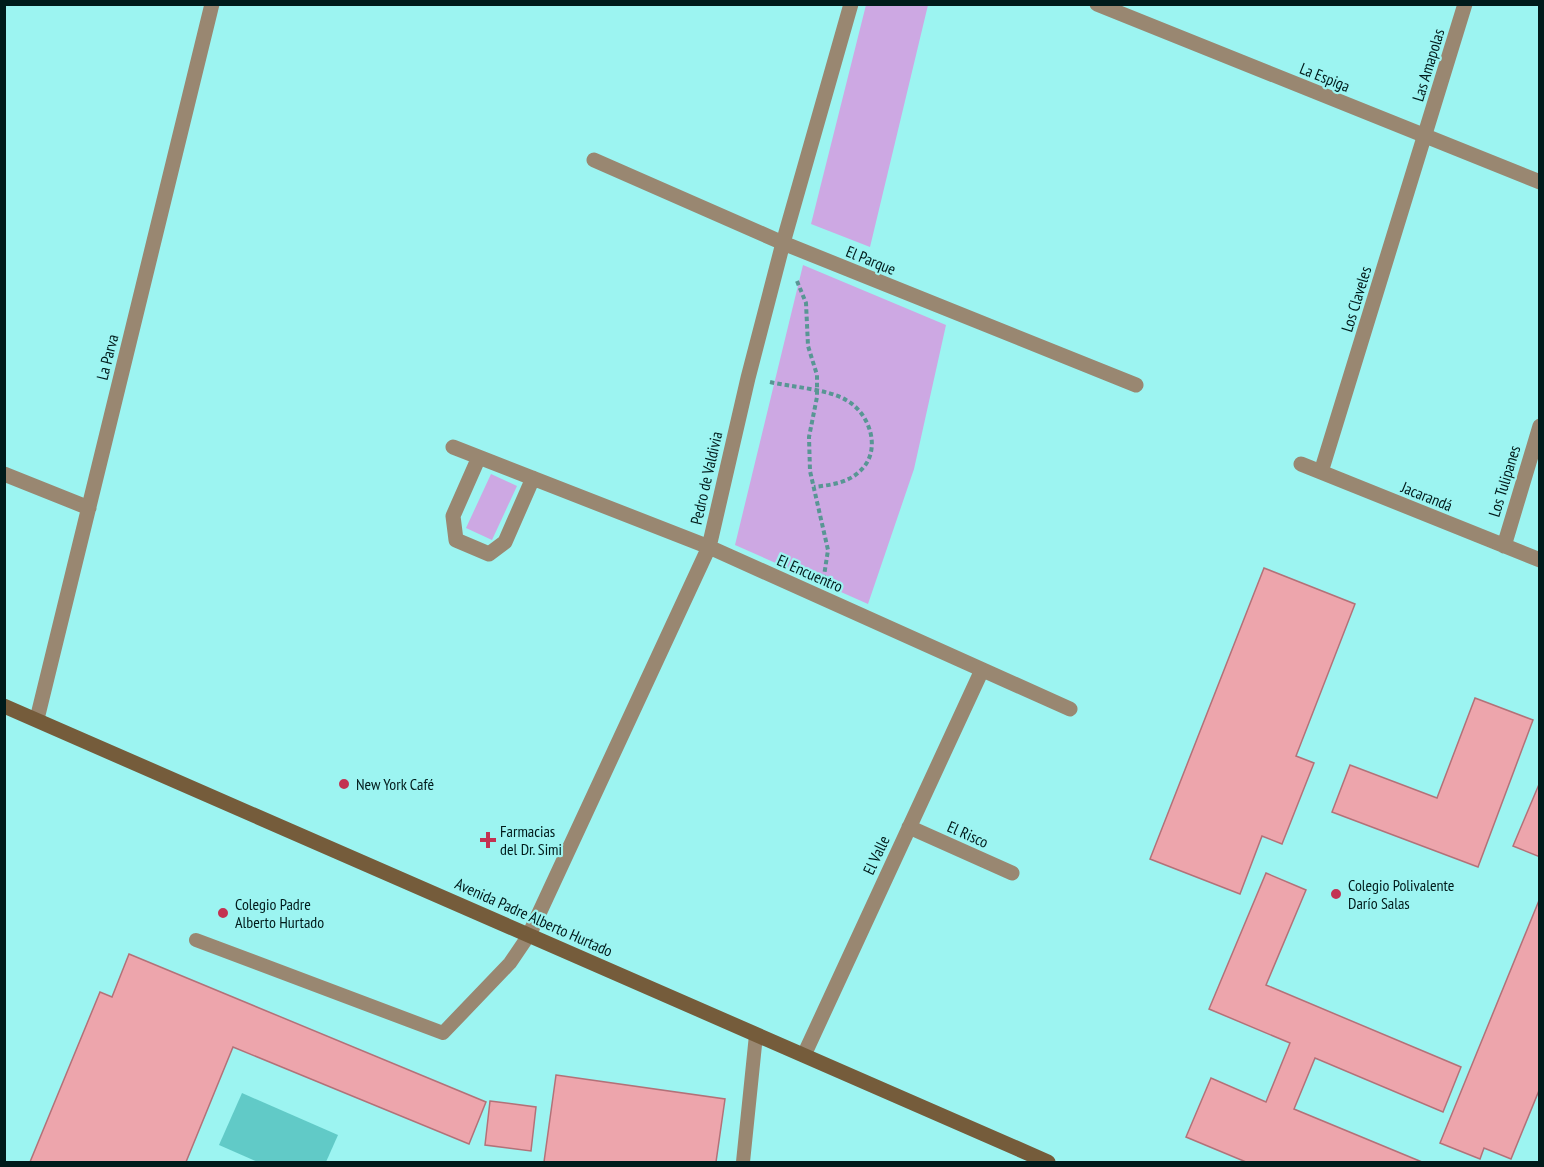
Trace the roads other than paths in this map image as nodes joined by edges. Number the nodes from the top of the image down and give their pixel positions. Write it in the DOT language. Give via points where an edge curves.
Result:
graph roads {
  1 [pos="212,4"];
  2 [pos="851,4"];
  3 [pos="1097,4"];
  4 [pos="1465,4"];
  5 [pos="1425,136"];
  6 [pos="594,160"];
  7 [pos="1539,182"];
  8 [pos="783,243"];
  9 [pos="1136,385"];
  10 [pos="1539,426"];
  11 [pos="453,447"];
  12 [pos="479,457"];
  13 [pos="1301,464"];
  14 [pos="1321,472"];
  15 [pos="4,474"];
  16 [pos="533,478"];
  17 [pos="89,508"];
  18 [pos="1504,546"];
  19 [pos="709,547"];
  20 [pos="1539,560"];
  21 [pos="982,670"];
  22 [pos="4,706"];
  23 [pos="1070,709"];
  24 [pos="37,719"];
  25 [pos="909,827"];
  26 [pos="1012,873"];
  27 [pos="529,935"];
  28 [pos="196,940"];
  29 [pos="756,1035"];
  30 [pos="804,1055"];
  31 [pos="743,1162"];
  32 [pos="1048,1162"];
  1 -- 17 [label="street, La Parva"];
  2 -- 8 [label="street, Pedro de Valdivia"];
  3 -- 5 [label="street, La Espiga"];
  4 -- 5 [label="street, Las Amapolas"];
  5 -- 7 [label="street, La Espiga"];
  5 -- 14 [label="street, Los Claveles"];
  6 -- 8 [label="street, El Parque"];
  8 -- 9 [label="street, El Parque"];
  8 -- 19 [label="street, Pedro de Valdivia" via="747,378"];
  10 -- 18 [label="street, Los Tulipanes"];
  11 -- 12 [label="street, El Encuentro"];
  12 -- 16 [label="street, El Encuentro"];
  12 -- 16 [label="street" via="453,516 456,540 489,554 505,542"];
  13 -- 14 [label="street, Jacarandá"];
  14 -- 18 [label="street, Jacarandá"];
  15 -- 17 [label="street"];
  16 -- 19 [label="street, El Encuentro"];
  17 -- 24 [label="street, La Parva"];
  18 -- 20 [label="street, Jacarandá"];
  19 -- 21 [label="street, El Encuentro"];
  19 -- 27 [label="street, Pedro de Valdivia"];
  21 -- 23 [label="street, El Encuentro"];
  21 -- 25 [label="street, El Valle"];
  22 -- 24 [label="street, Avenida Padre Alberto Hurtado"];
  24 -- 27 [label="street, Avenida Padre Alberto Hurtado"];
  25 -- 26 [label="street, El Risco"];
  25 -- 30 [label="street, El Valle"];
  27 -- 28 [label="lane" via="510,963 443,1033"];
  27 -- 29 [label="street, Avenida Padre Alberto Hurtado"];
  29 -- 30 [label="street, Avenida Padre Alberto Hurtado"];
  29 -- 31 [label="lane"];
  30 -- 32 [label="street, Avenida Padre Alberto Hurtado"];
}
